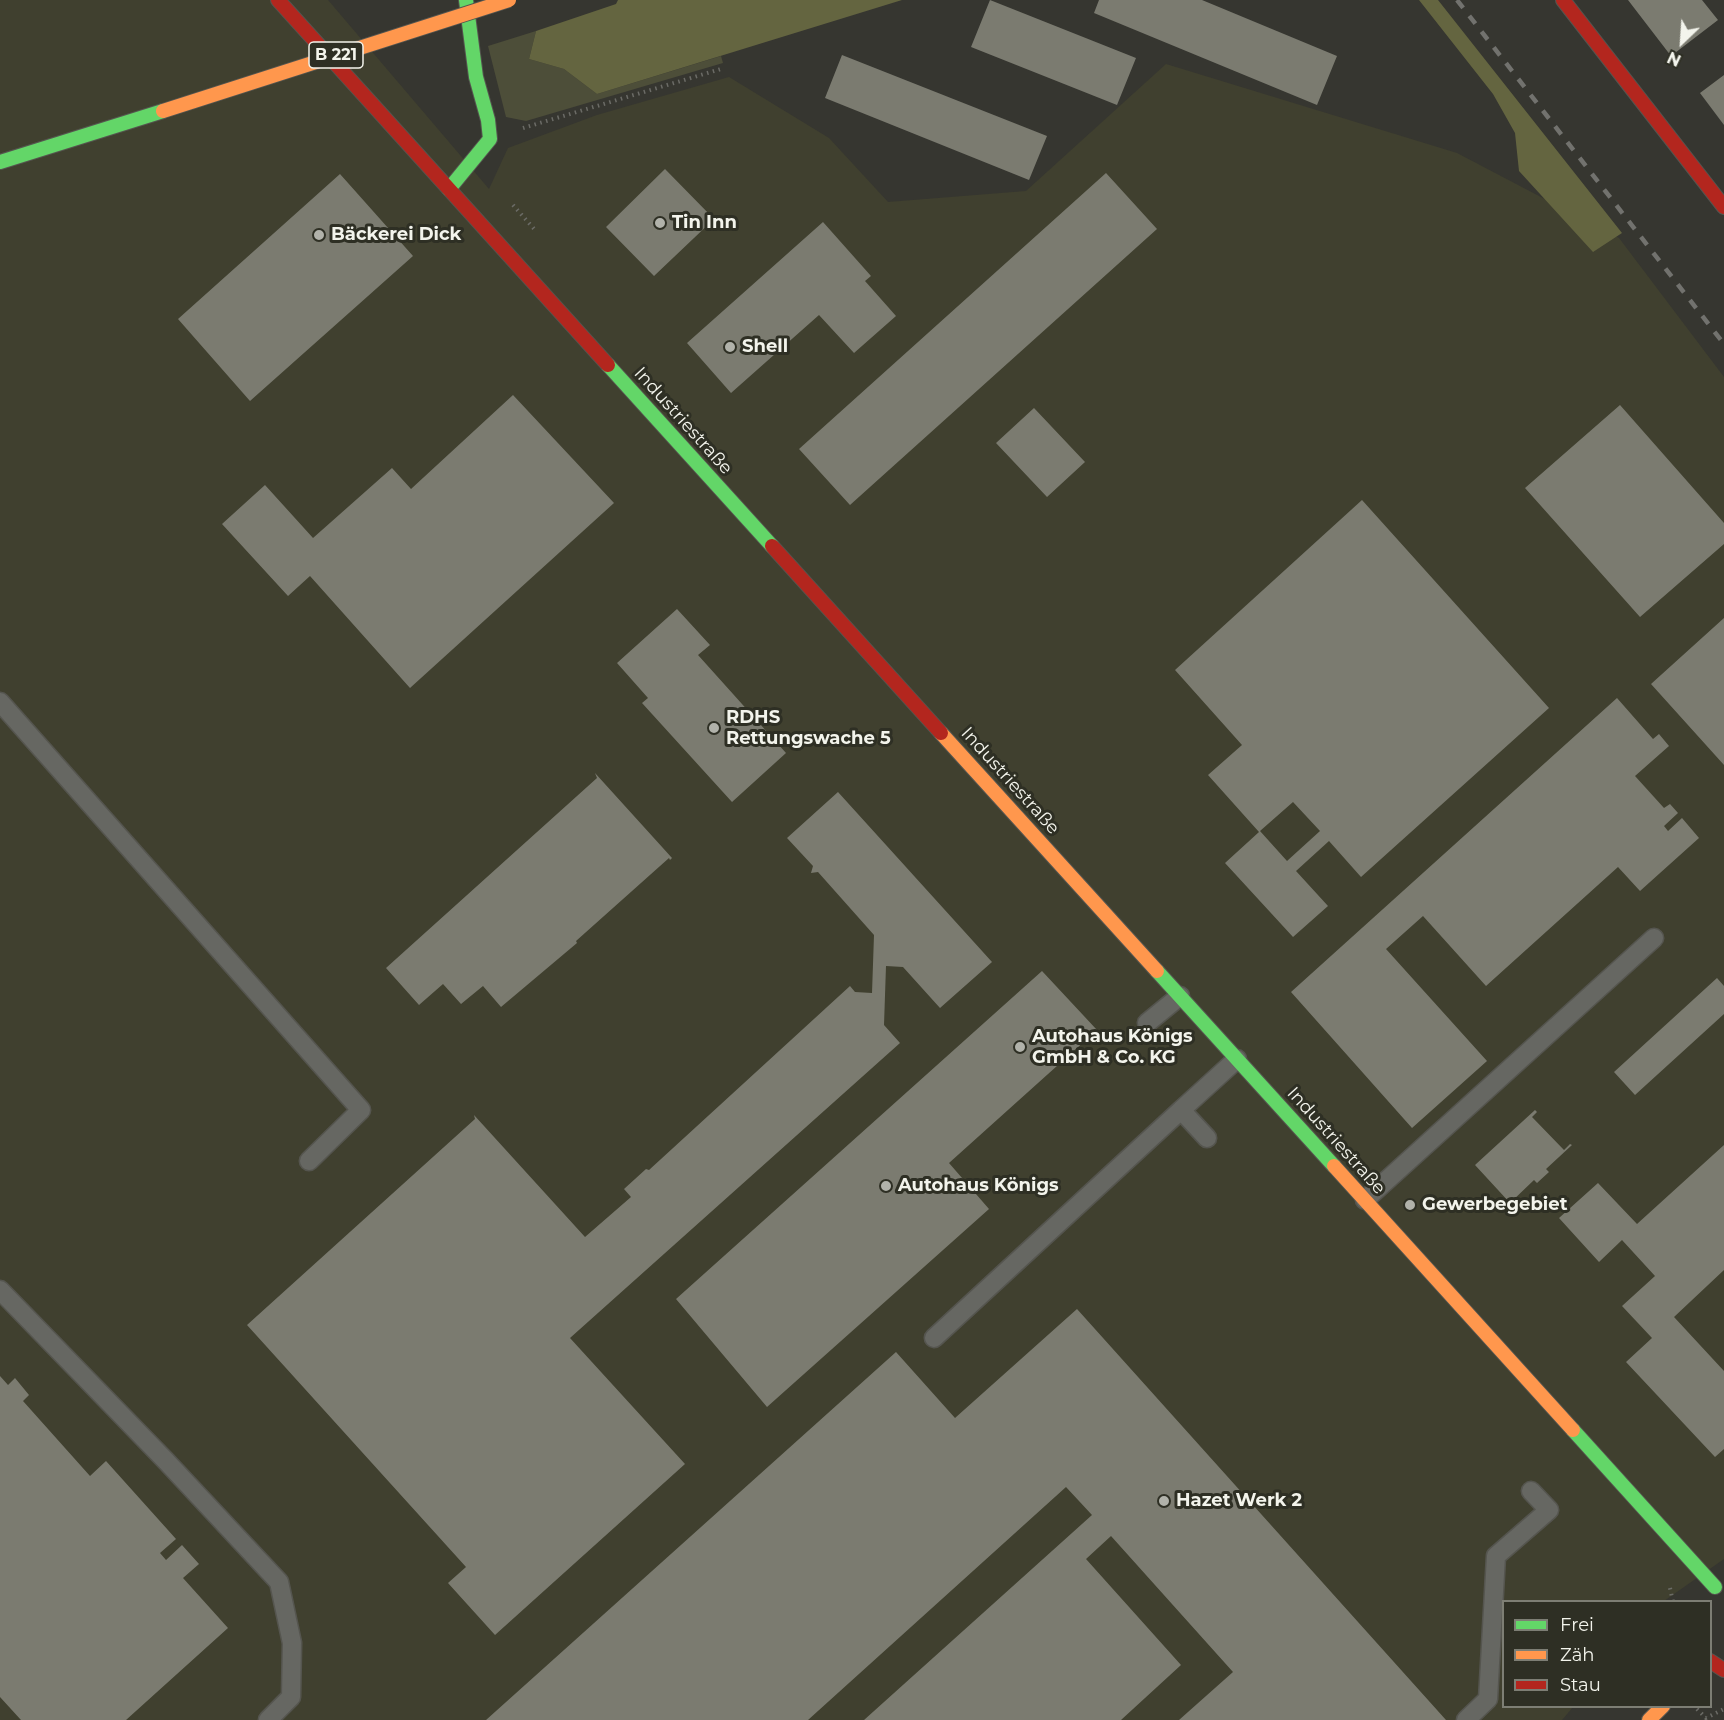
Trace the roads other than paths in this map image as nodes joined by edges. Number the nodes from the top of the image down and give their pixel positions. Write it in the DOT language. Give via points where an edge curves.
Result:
graph roads {
  1 [pos="278,0"];
  2 [pos="466,0"];
  3 [pos="509,0"];
  4 [pos="1563,0"];
  5 [pos="0,162"];
  6 [pos="449,189"];
  7 [pos="1724,207"];
  8 [pos="0,702"];
  9 [pos="1653,938"];
  10 [pos="1180,996"];
  11 [pos="1147,1023"];
  12 [pos="1238,1059"];
  13 [pos="1182,1110"];
  14 [pos="1207,1138"];
  15 [pos="309,1161"];
  16 [pos="1365,1200"];
  17 [pos="0,1290"];
  18 [pos="934,1338"];
  19 [pos="1531,1491"];
  20 [pos="1720,1584"];
  21 [pos="1707,1600"];
  22 [pos="1662,1708"];
  23 [pos="268,1720"];
  24 [pos="1466,1720"];
  25 [pos="1649,1720"];
  1 -- 6 [label="street, Industriestraße"];
  2 -- 6 [label="street" via="476,77 490,138"];
  3 -- 5 [label="street, B 221, bridge"];
  4 -- 7 [label="street"];
  6 -- 10 [label="street, Industriestraße"];
  8 -- 15 [label="lane" via="361,1110"];
  9 -- 16 [label="lane"];
  10 -- 11 [label="lane"];
  10 -- 12 [label="street, Industriestraße"];
  12 -- 13 [label="lane"];
  12 -- 16 [label="street, Industriestraße"];
  13 -- 14 [label="lane"];
  13 -- 18 [label="lane"];
  16 -- 20 [label="street, Industriestraße"];
  17 -- 23 [label="lane" via="279,1582 292,1643 291,1697"];
  19 -- 24 [label="lane" via="1549,1510 1496,1556 1488,1699"];
  20 -- 21 [label="street"];
  22 -- 25 [label="street"];
}
